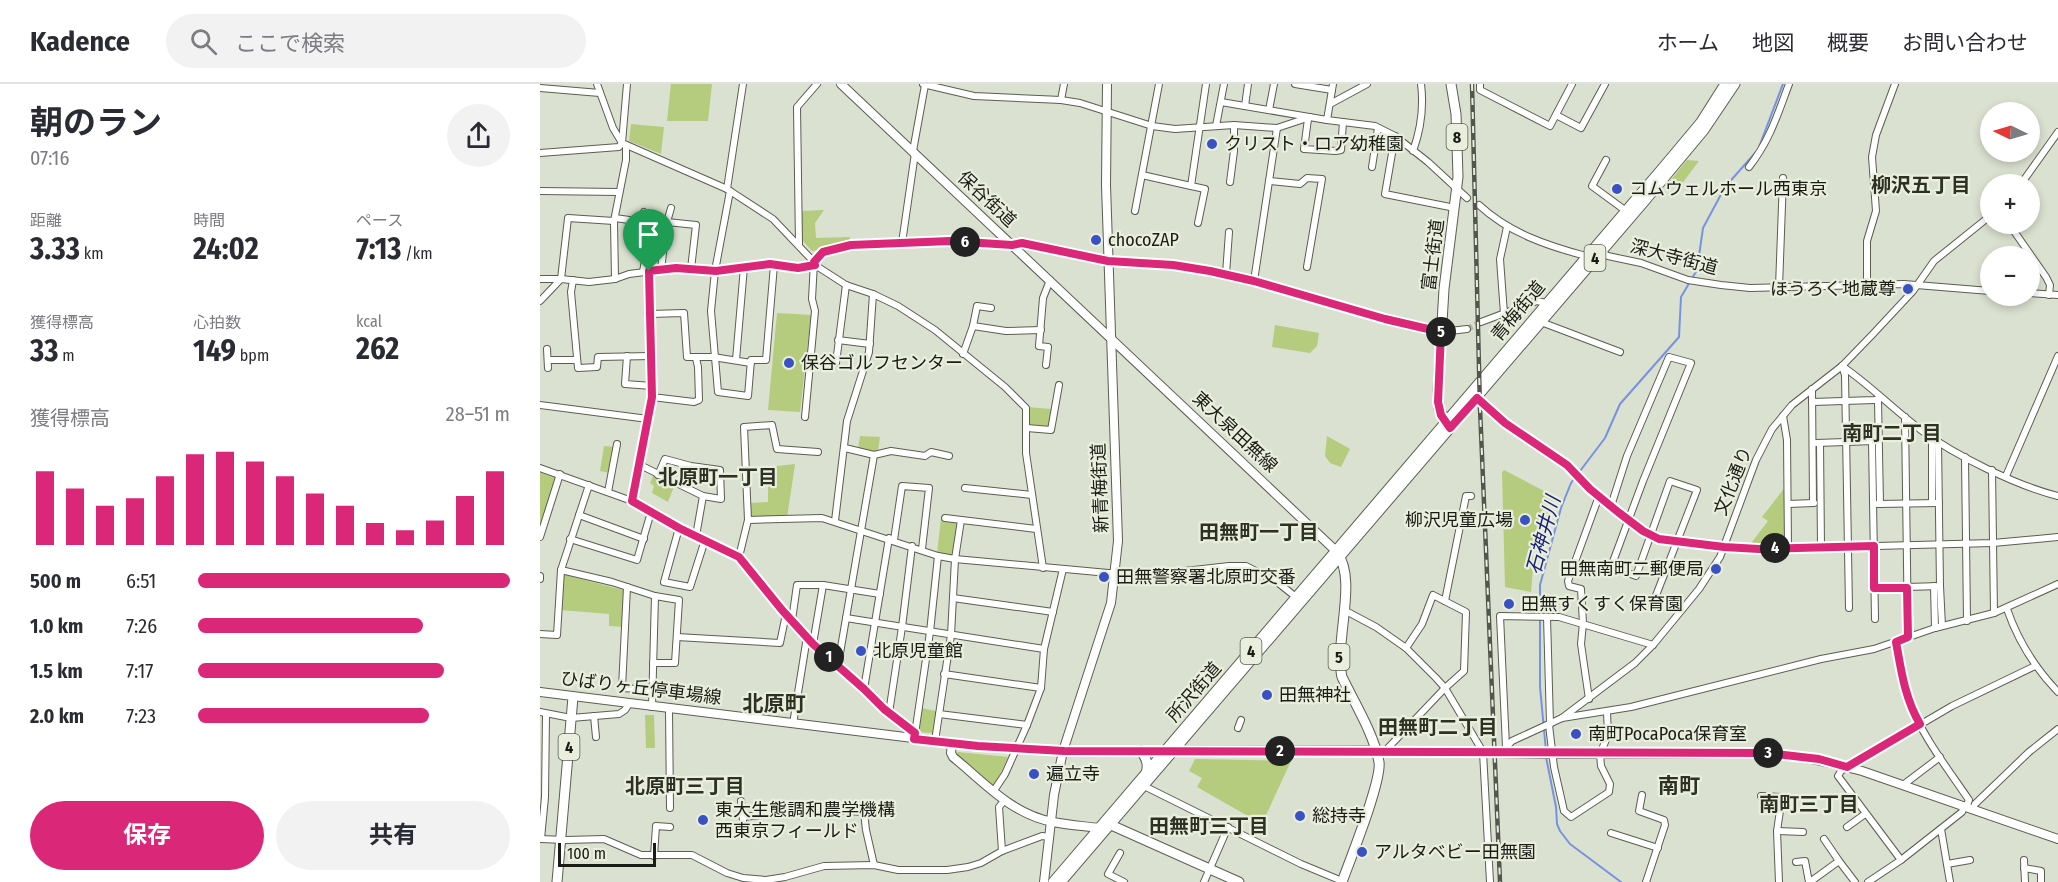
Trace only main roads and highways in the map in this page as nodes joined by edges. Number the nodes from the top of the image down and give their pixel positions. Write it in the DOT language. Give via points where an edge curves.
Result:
graph roads {
  1 [pos="841,84"];
  2 [pos="1107,84"];
  3 [pos="1451,84"];
  4 [pos="1725,84"];
  5 [pos="1734,84"];
  6 [pos="1598,249"];
  7 [pos="1111,338"];
  8 [pos="1448,425"];
  9 [pos="1338,554"];
  10 [pos="540,692"];
  11 [pos="573,697"];
  12 [pos="1192,731"];
  13 [pos="951,743"];
  14 [pos="1064,751"];
  15 [pos="1141,751"];
  16 [pos="1170,751"];
  17 [pos="1201,751"];
  18 [pos="1376,751"];
  19 [pos="1146,773"];
  20 [pos="1051,822"];
  21 [pos="1111,825"];
  22 [pos="1099,828"];
  23 [pos="2058,839"];
  24 [pos="1342,881"];
  25 [pos="557,882"];
  26 [pos="1044,882"];
  27 [pos="1053,882"];
  28 [pos="1060,882"];
  29 [pos="1239,882"];
  1 -- 7 [label="main road, 保谷街道"];
  2 -- 7 [label="main road, 新青梅街道"];
  3 -- 8 [label="main road, 富士街道 / 8" via="1459,155 1446,272 1438,402"];
  4 -- 6 [label="main road, 青梅街道 / 4" via="1694,131"];
  5 -- 6 [label="main road, 青梅街道 / 4" via="1704,130"];
  6 -- 8 [label="main road, 青梅街道 / 4" via="1477,398"];
  6 -- 8 [label="main road, 青梅街道 / 4" via="1586,256"];
  7 -- 9 [label="main road, 東大泉田無線"];
  7 -- 14 [label="main road, 新青梅街道" via="1118,509 1116,574 1103,632"];
  8 -- 9 [label="main road, 青梅街道 / 4"];
  9 -- 12 [label="main road, 所沢街道 / 4"];
  9 -- 16 [label="main road, 所沢街道 / 4" via="1296,597"];
  9 -- 18 [label="main road, 5" via="1346,582 1339,655 1341,677"];
  10 -- 11 [label="main road, ひばりヶ丘停車場線"];
  11 -- 13 [label="main road, ひばりヶ丘停車場線"];
  11 -- 25 [label="main road, 4"];
  12 -- 16 [label="main road, 所沢街道 / 4"];
  12 -- 17 [label="main road" via="1192,742"];
  13 -- 14 [label="main road, ひばりヶ丘停車場線"];
  13 -- 20 [label="main road" via="953,757 1004,801"];
  14 -- 15 [label="main road, ひばりヶ丘停車場線"];
  14 -- 20 [label="main road, 新青梅街道"];
  15 -- 16 [label="main road, ひばりヶ丘停車場線"];
  15 -- 19 [label="main road" via="1148,767"];
  16 -- 17 [label="main road"];
  16 -- 19 [label="main road, 所沢街道 / 4"];
  16 -- 21 [label="main road, 所沢街道 / 4"];
  17 -- 18 [label="main road"];
  18 -- 23 [label="main road" via="1785,754 1819,759 1903,784"];
  18 -- 24 [label="main road, 5" via="1378,773"];
  19 -- 22 [label="main road, 所沢街道 / 4"];
  20 -- 22 [label="main road"];
  20 -- 26 [label="main road, 新青梅街道"];
  21 -- 28 [label="main road, 所沢街道 / 4"];
  21 -- 29 [label="main road"];
  22 -- 27 [label="main road, 所沢街道 / 4"];
}
